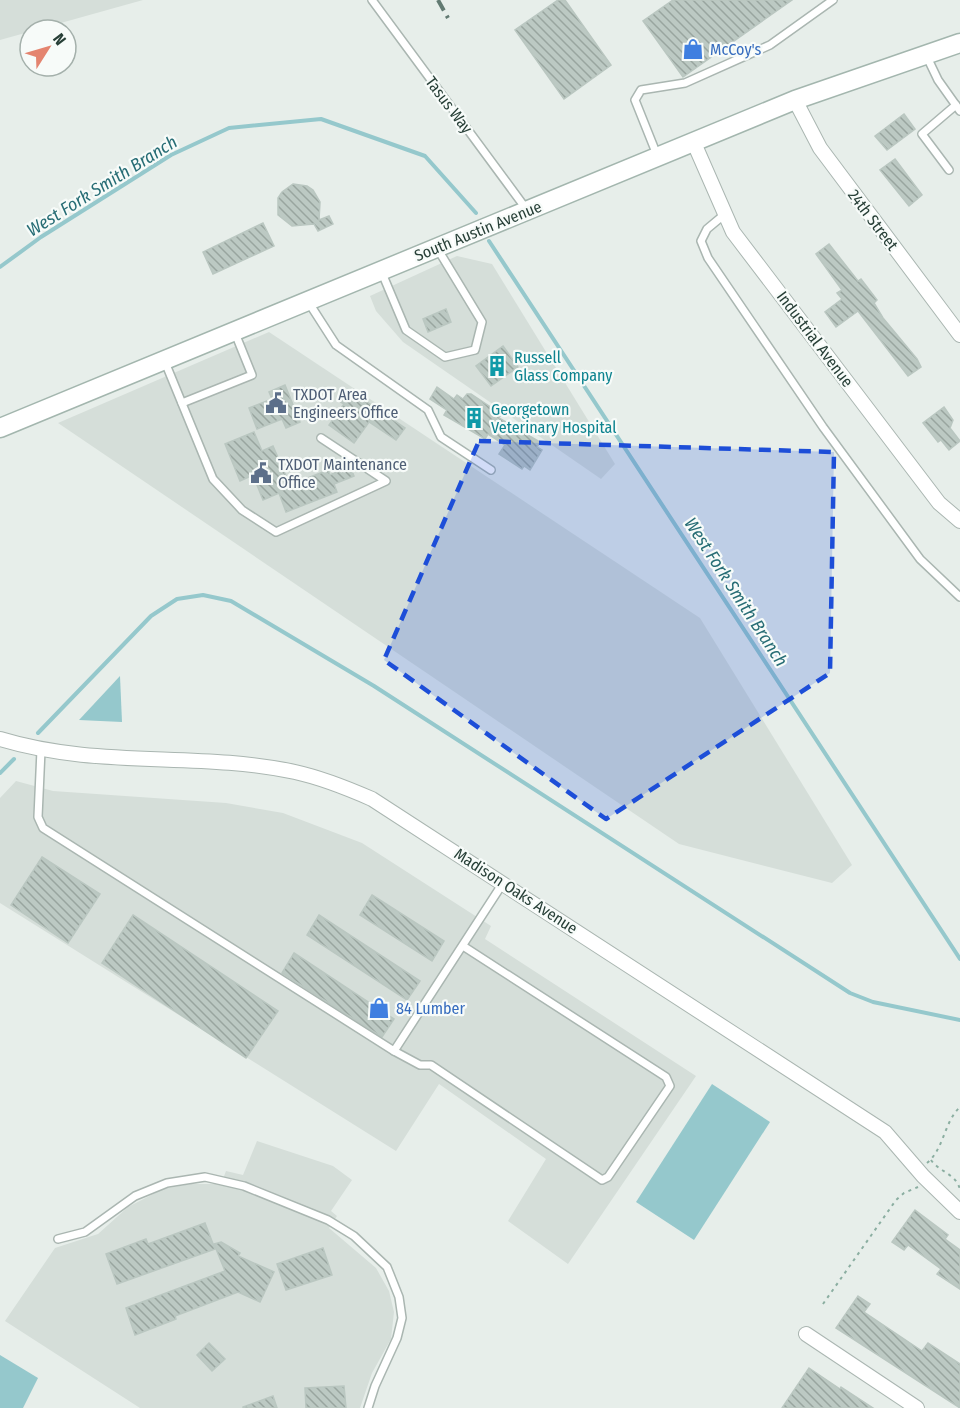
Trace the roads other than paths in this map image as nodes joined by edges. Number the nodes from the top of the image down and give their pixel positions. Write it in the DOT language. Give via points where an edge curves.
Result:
graph roads {
  1 [pos="372,0"];
  2 [pos="833,0"];
  3 [pos="960,43"];
  4 [pos="926,54"];
  5 [pos="795,100"];
  6 [pos="958,108"];
  7 [pos="694,143"];
  8 [pos="658,157"];
  9 [pos="949,170"];
  10 [pos="527,210"];
  11 [pos="725,214"];
  12 [pos="437,248"];
  13 [pos="381,270"];
  14 [pos="308,301"];
  15 [pos="234,331"];
  16 [pos="960,335"];
  17 [pos="164,360"];
  18 [pos="182,403"];
  19 [pos="0,428"];
  20 [pos="321,438"];
  21 [pos="491,470"];
  22 [pos="960,521"];
  23 [pos="960,597"];
  24 [pos="0,739"];
  25 [pos="41,750"];
  26 [pos="503,883"];
  27 [pos="463,946"];
  28 [pos="394,1051"];
  29 [pos="960,1212"];
  30 [pos="58,1239"];
  31 [pos="806,1334"];
  32 [pos="368,1408"];
  33 [pos="917,1408"];
  1 -- 10 [label="lane, Tasus Way"];
  2 -- 8 [label="lane" via="770,45 685,83 640,90 635,100"];
  3 -- 4 [label="main road, South Austin Avenue"];
  4 -- 5 [label="main road, South Austin Avenue"];
  4 -- 6 [label="lane"];
  5 -- 7 [label="main road, South Austin Avenue"];
  5 -- 16 [label="street, 24th Street" via="820,148"];
  6 -- 9 [label="lane" via="922,134"];
  7 -- 8 [label="main road, South Austin Avenue"];
  7 -- 11 [label="street, Industrial Avenue"];
  8 -- 10 [label="main road, South Austin Avenue"];
  10 -- 12 [label="main road, South Austin Avenue"];
  11 -- 22 [label="street, Industrial Avenue" via="733,232 939,503"];
  11 -- 23 [label="lane" via="707,229 701,241 708,258 823,427 920,559"];
  12 -- 13 [label="main road, South Austin Avenue"];
  12 -- 13 [label="lane" via="482,322 475,350 445,357 406,330"];
  13 -- 14 [label="main road, South Austin Avenue"];
  14 -- 15 [label="main road, South Austin Avenue"];
  14 -- 21 [label="lane" via="336,345 428,410 441,437"];
  15 -- 17 [label="main road, South Austin Avenue"];
  15 -- 18 [label="lane" via="252,375"];
  17 -- 18 [label="lane"];
  17 -- 19 [label="main road, South Austin Avenue"];
  18 -- 20 [label="lane" via="220,490 276,532 386,481"];
  24 -- 25 [label="street, Madison Oaks Avenue"];
  25 -- 26 [label="street, Madison Oaks Avenue" via="267,768 321,779 372,800"];
  25 -- 28 [label="lane" via="39,817 43,828"];
  26 -- 27 [label="lane"];
  26 -- 29 [label="street, Madison Oaks Avenue" via="885,1132"];
  27 -- 28 [label="lane"];
  27 -- 28 [label="lane" via="666,1077 670,1086 608,1177 602,1180 431,1065 420,1065"];
  30 -- 32 [label="lane" via="85,1232 135,1196 167,1183 205,1177 244,1186 328,1220 354,1236 387,1267 399,1297 402,1318 397,1338"];
  31 -- 33 [label="street"];
}
